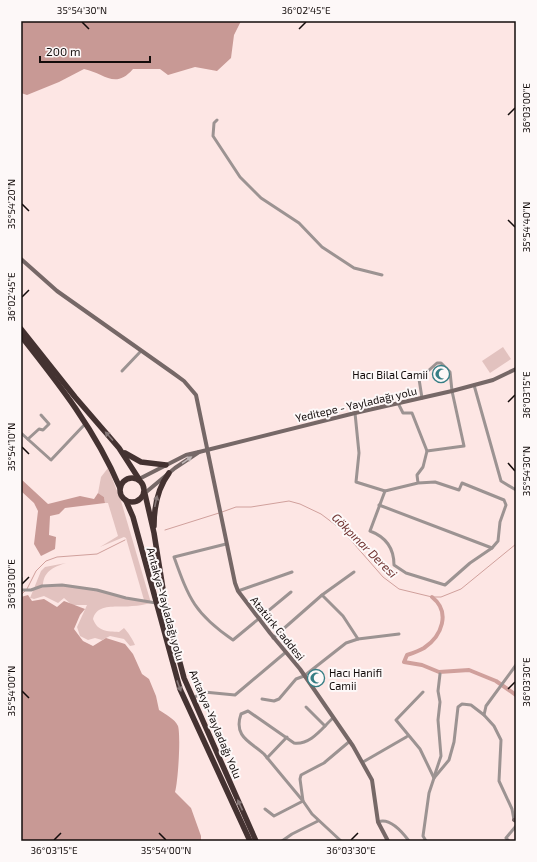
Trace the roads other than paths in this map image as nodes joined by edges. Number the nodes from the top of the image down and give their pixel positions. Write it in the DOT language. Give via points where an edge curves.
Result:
graph roads {
  1 [pos="217,120"];
  2 [pos="21,259"];
  3 [pos="382,275"];
  4 [pos="21,329"];
  5 [pos="21,336"];
  6 [pos="141,350"];
  7 [pos="516,369"];
  8 [pos="122,371"];
  9 [pos="474,385"];
  10 [pos="452,391"];
  11 [pos="422,398"];
  12 [pos="398,403"];
  13 [pos="355,413"];
  14 [pos="41,416"];
  15 [pos="86,423"];
  16 [pos="21,433"];
  17 [pos="28,439"];
  18 [pos="119,448"];
  19 [pos="208,450"];
  20 [pos="427,451"];
  21 [pos="199,452"];
  22 [pos="166,465"];
  23 [pos="169,473"];
  24 [pos="139,479"];
  25 [pos="418,483"];
  26 [pos="120,488"];
  27 [pos="516,490"];
  28 [pos="386,491"];
  29 [pos="145,493"];
  30 [pos="126,501"];
  31 [pos="379,505"];
  32 [pos="154,532"];
  33 [pos="226,544"];
  34 [pos="492,548"];
  35 [pos="292,572"];
  36 [pos="354,572"];
  37 [pos="21,578"];
  38 [pos="21,585"];
  39 [pos="22,590"];
  40 [pos="238,591"];
  41 [pos="291,592"];
  42 [pos="322,595"];
  43 [pos="156,603"];
  44 [pos="259,619"];
  45 [pos="399,634"];
  46 [pos="273,638"];
  47 [pos="358,640"];
  48 [pos="286,652"];
  49 [pos="516,665"];
  50 [pos="440,674"];
  51 [pos="304,676"];
  52 [pos="423,692"];
  53 [pos="192,698"];
  54 [pos="262,699"];
  55 [pos="306,707"];
  56 [pos="484,715"];
  57 [pos="333,718"];
  58 [pos="325,726"];
  59 [pos="408,736"];
  60 [pos="287,737"];
  61 [pos="350,741"];
  62 [pos="267,758"];
  63 [pos="363,762"];
  64 [pos="434,778"];
  65 [pos="303,801"];
  66 [pos="265,809"];
  67 [pos="515,820"];
  68 [pos="318,822"];
  69 [pos="378,822"];
  70 [pos="516,826"];
  71 [pos="250,841"];
  72 [pos="256,841"];
  73 [pos="282,841"];
  74 [pos="341,841"];
  75 [pos="388,841"];
  76 [pos="410,841"];
  77 [pos="426,841"];
  78 [pos="509,841"];
  1 -- 3 [label="street" via="214,123 213,136 240,177 261,198 299,223 322,247 354,268"];
  2 -- 6 [label="main road, Atatürk Caddesi" via="53,288"];
  18 -- 4 [label="highway, one-way"];
  5 -- 15 [label="highway"];
  6 -- 8 [label="street"];
  6 -- 19 [label="main road, Atatürk Caddesi" via="184,381 196,395"];
  7 -- 9 [label="main road, Yeditepe - Yayladağı yolu" via="493,380"];
  9 -- 10 [label="main road, Yeditepe - Yayladağı yolu"];
  9 -- 27 [label="street" via="501,481"];
  10 -- 11 [label="main road, Yeditepe - Yayladağı yolu"];
  10 -- 11 [label="street" via="450,372 441,363 437,363 420,379"];
  10 -- 20 [label="street" via="464,446"];
  11 -- 12 [label="main road, Yeditepe - Yayladağı yolu"];
  12 -- 13 [label="main road, Yeditepe - Yayladağı yolu"];
  12 -- 20 [label="street" via="403,413 412,413 416,419"];
  13 -- 19 [label="main road, Yeditepe - Yayladağı yolu"];
  13 -- 28 [label="street" via="359,453 356,482"];
  14 -- 17 [label="street" via="49,424"];
  15 -- 17 [label="street" via="51,460"];
  15 -- 26 [label="highway"];
  16 -- 17 [label="street"];
  18 -- 22 [label="highway" via="141,462"];
  18 -- 24 [label="highway"];
  19 -- 21 [label="main road, Yeditepe - Yayladağı yolu"];
  19 -- 33 [label="main road, Atatürk Caddesi"];
  20 -- 25 [label="street" via="422,467 416,475"];
  21 -- 22 [label="main road, Yeditepe - Yayladağı yolu"];
  23 -- 21 [label="main road, Yeditepe - Yayladağı yolu, one-way"];
  22 -- 24 [label="main road, Yeditepe - Yayladağı yolu"];
  23 -- 29 [label="main road, Yeditepe - Yayladağı yolu"];
  32 -- 23 [label="highway, one-way" via="158,492"];
  24 -- 26 [label="highway" via="128,478"];
  24 -- 29 [label="highway" via="145,487"];
  25 -- 28 [label="street"];
  25 -- 34 [label="street" via="435,482 459,490 462,483 504,500 506,505 500,522 498,540"];
  26 -- 30 [label="highway" via="121,495"];
  28 -- 31 [label="street"];
  29 -- 30 [label="highway" via="137,502"];
  29 -- 32 [label="highway, Antakya-Yayladağı Yolu"];
  30 -- 43 [label="highway, Antakya-Yayladağı yolu" via="133,517"];
  31 -- 34 [label="street"];
  31 -- 34 [label="street" via="370,531 381,536 390,545 394,565 406,574 445,585"];
  32 -- 53 [label="highway, Antakya-Yayladağı Yolu" via="172,634"];
  33 -- 40 [label="main road, Atatürk Caddesi" via="231,572"];
  33 -- 44 [label="street" via="174,557 190,598 196,609 213,626 233,640"];
  35 -- 40 [label="street"];
  36 -- 42 [label="street"];
  37 -- 38 [label="street"];
  39 -- 43 [label="street" via="62,585"];
  40 -- 44 [label="main road, Atatürk Caddesi"];
  41 -- 44 [label="street"];
  42 -- 46 [label="street"];
  42 -- 47 [label="street" via="343,616"];
  43 -- 71 [label="highway, Antakya-Yayladağı yolu, one-way" via="180,689"];
  44 -- 46 [label="main road, Atatürk Caddesi"];
  45 -- 47 [label="street"];
  46 -- 48 [label="main road, Atatürk Caddesi"];
  47 -- 51 [label="street" via="346,644"];
  48 -- 51 [label="main road, Atatürk Caddesi"];
  48 -- 53 [label="street" via="235,695 204,692"];
  49 -- 56 [label="street" via="486,706"];
  50 -- 64 [label="street" via="438,720 441,756"];
  51 -- 54 [label="street" via="296,679 279,699"];
  51 -- 57 [label="main road, Atatürk Caddesi"];
  52 -- 59 [label="street" via="396,720"];
  72 -- 53 [label="highway, Antakya-Yayladağı Yolu, one-way"];
  55 -- 58 [label="street"];
  56 -- 64 [label="street" via="471,705 462,704 458,707 449,760"];
  56 -- 67 [label="street" via="494,726 501,740 499,781"];
  57 -- 58 [label="street"];
  57 -- 61 [label="main road, Atatürk Caddesi"];
  58 -- 60 [label="street" via="302,744 294,743"];
  59 -- 63 [label="street"];
  59 -- 64 [label="street" via="420,749"];
  60 -- 62 [label="street"];
  60 -- 62 [label="street" via="248,711 241,714 239,727 242,735 248,744 258,748"];
  61 -- 63 [label="main road, Atatürk Caddesi"];
  61 -- 65 [label="street" via="324,763 301,775 300,791"];
  62 -- 65 [label="street"];
  63 -- 69 [label="main road, Atatürk Caddesi" via="372,780"];
  64 -- 77 [label="street" via="424,823 423,836"];
  65 -- 66 [label="street" via="274,816"];
  65 -- 68 [label="street"];
  68 -- 73 [label="street"];
  68 -- 74 [label="street"];
  69 -- 75 [label="main road, Atatürk Caddesi"];
  69 -- 76 [label="street" via="388,822"];
  70 -- 78 [label="street" via="506,838"];
}
